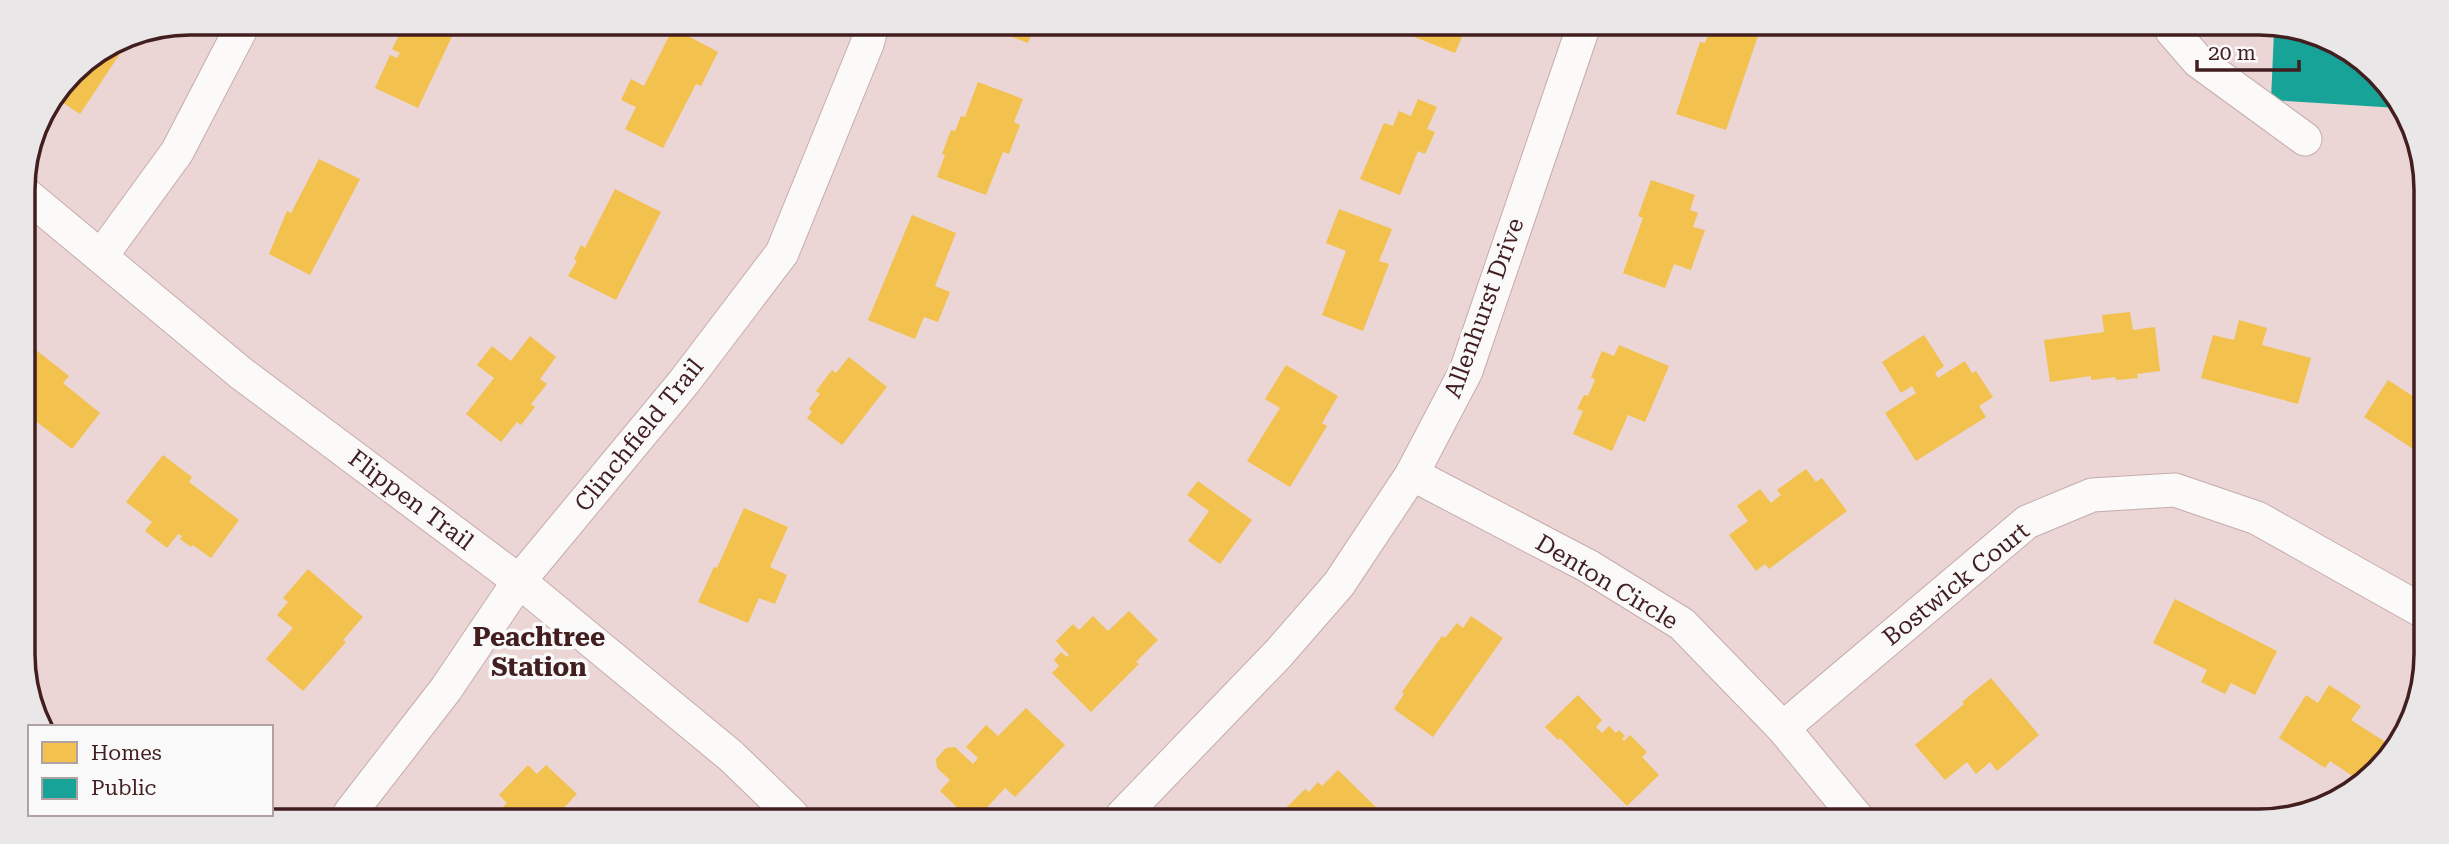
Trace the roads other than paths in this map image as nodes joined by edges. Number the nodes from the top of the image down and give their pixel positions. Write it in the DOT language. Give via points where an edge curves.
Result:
graph roads {
  1 [pos="238,35"];
  2 [pos="870,35"];
  3 [pos="1581,35"];
  4 [pos="2175,35"];
  5 [pos="2305,139"];
  6 [pos="35,202"];
  7 [pos="102,255"];
  8 [pos="1412,474"];
  9 [pos="519,581"];
  10 [pos="2414,606"];
  11 [pos="1783,728"];
  12 [pos="353,809"];
  13 [pos="786,809"];
  14 [pos="1129,809"];
  15 [pos="1850,809"];
  1 -- 7 [label="street" via="177,152"];
  2 -- 9 [label="street, Clinchfield Trail" via="782,253 684,382"];
  3 -- 8 [label="street, Allenhurst Drive" via="1465,371"];
  4 -- 5 [label="street" via="2198,61"];
  6 -- 7 [label="street, Flippen Trail"];
  7 -- 9 [label="street, Flippen Trail" via="242,374"];
  8 -- 11 [label="street, Denton Circle" via="1588,566 1682,624"];
  8 -- 14 [label="street, Allenhurst Drive" via="1339,584"];
  9 -- 12 [label="street, Clinchfield Trail" via="446,689"];
  9 -- 13 [label="street, Flippen Trail" via="731,756"];
  10 -- 11 [label="street, Bostwick Court" via="2256,518 2175,490 2092,495 2027,522"];
  11 -- 15 [label="street, Denton Circle"];
}
